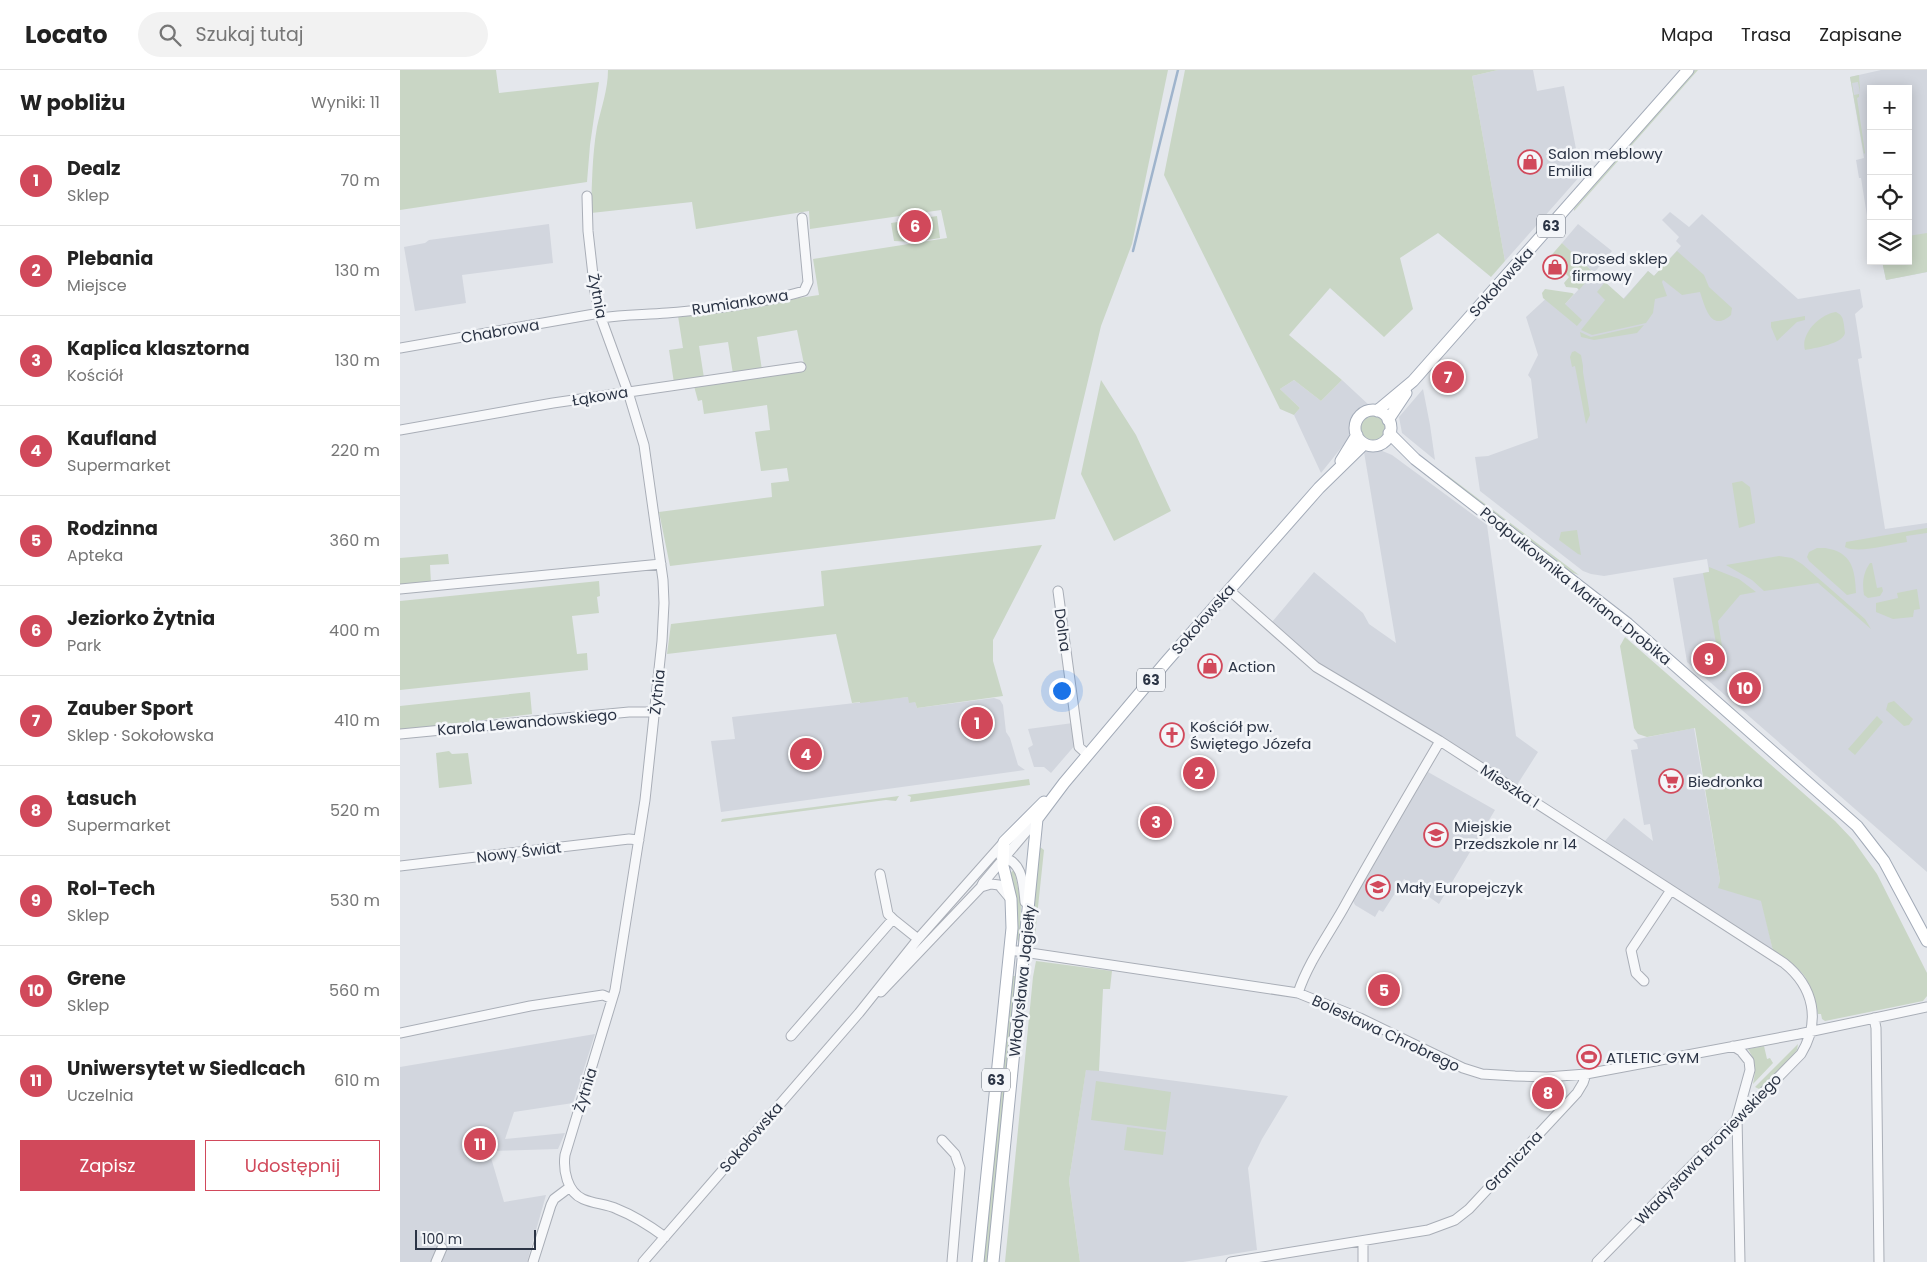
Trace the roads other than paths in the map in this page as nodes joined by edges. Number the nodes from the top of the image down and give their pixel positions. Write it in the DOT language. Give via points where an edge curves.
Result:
graph roads {
  1 [pos="1688,70"];
  2 [pos="587,196"];
  3 [pos="802,218"];
  4 [pos="601,315"];
  5 [pos="400,348"];
  6 [pos="801,367"];
  7 [pos="1413,381"];
  8 [pos="628,392"];
  9 [pos="1377,411"];
  10 [pos="1388,420"];
  11 [pos="400,430"];
  12 [pos="1389,433"];
  13 [pos="1361,440"];
  14 [pos="1381,443"];
  15 [pos="1415,459"];
  16 [pos="661,564"];
  17 [pos="400,588"];
  18 [pos="1229,590"];
  19 [pos="1058,591"];
  20 [pos="654,712"];
  21 [pos="400,734"];
  22 [pos="1440,741"];
  23 [pos="1088,755"];
  24 [pos="1059,790"];
  25 [pos="1037,819"];
  26 [pos="639,840"];
  27 [pos="1004,842"];
  28 [pos="1004,857"];
  29 [pos="989,858"];
  30 [pos="400,866"];
  31 [pos="880,874"];
  32 [pos="981,887"];
  33 [pos="1671,890"];
  34 [pos="1011,899"];
  35 [pos="893,919"];
  36 [pos="1028,920"];
  37 [pos="918,939"];
  38 [pos="1927,941"];
  39 [pos="1010,950"];
  40 [pos="1024,952"];
  41 [pos="1644,981"];
  42 [pos="1298,993"];
  43 [pos="612,999"];
  44 [pos="1927,1007"];
  45 [pos="859,1013"];
  46 [pos="1874,1018"];
  47 [pos="1811,1031"];
  48 [pos="400,1032"];
  49 [pos="791,1036"];
  50 [pos="1733,1046"];
  51 [pos="1586,1074"];
  52 [pos="1738,1117"];
  53 [pos="942,1140"];
  54 [pos="570,1186"];
  55 [pos="665,1237"];
  56 [pos="1363,1241"];
  57 [pos="442,1248"];
  58 [pos="436,1262"];
  59 [pos="533,1262"];
  60 [pos="643,1262"];
  61 [pos="952,1262"];
  62 [pos="978,1262"];
  63 [pos="993,1262"];
  64 [pos="1231,1262"];
  65 [pos="1363,1262"];
  66 [pos="1597,1262"];
  67 [pos="1740,1262"];
  68 [pos="1879,1262"];
  1 -- 7 [label="main road, Sokołowska / 63"];
  2 -- 4 [label="street, Żytnia" via="595,293"];
  3 -- 4 [label="street, Rumiankowa" via="808,282 804,291 733,306"];
  4 -- 5 [label="street, Chabrowa"];
  4 -- 8 [label="street, Żytnia"];
  6 -- 8 [label="street, Łąkowa"];
  7 -- 9 [label="main road, Sokołowska / 63"];
  7 -- 10 [label="main road, Sokołowska / 63"];
  8 -- 11 [label="street, Łąkowa"];
  8 -- 16 [label="street, Żytnia" via="644,445"];
  9 -- 10 [label="main road"];
  9 -- 13 [label="main road, 63" via="1368,411 1359,417 1355,425"];
  10 -- 12 [label="main road"];
  12 -- 14 [label="main road"];
  12 -- 15 [label="main road, Podpułkownika Mariana Drobika"];
  13 -- 14 [label="main road" via="1374,445"];
  13 -- 18 [label="main road, Sokołowska / 63"];
  14 -- 15 [label="main road, Podpułkownika Mariana Drobika"];
  15 -- 38 [label="main road, Podpułkownika Mariana Drobika" via="1628,624 1857,826 1884,862"];
  16 -- 17 [label="street"];
  16 -- 20 [label="street, Żytnia" via="664,603"];
  18 -- 22 [label="street, Mieszka I" via="1316,667"];
  18 -- 23 [label="main road, Sokołowska / 63"];
  19 -- 23 [label="street, Dolna" via="1079,747"];
  20 -- 21 [label="street, Karola Lewandowskiego"];
  20 -- 26 [label="street, Żytnia"];
  22 -- 33 [label="street, Mieszka I"];
  22 -- 42 [label="street" via="1308,966"];
  23 -- 24 [label="main road, Sokołowska / 63"];
  24 -- 25 [label="main road, Sokołowska / 63"];
  24 -- 27 [label="main road, Sokołowska / 63"];
  25 -- 28 [label="street, Sokołowska"];
  25 -- 36 [label="main road, Władysława Jagiełły / 63"];
  26 -- 30 [label="street, Nowy Świat"];
  26 -- 43 [label="street, Żytnia"];
  27 -- 28 [label="main road, Władysława Jagiełły / 63"];
  27 -- 29 [label="street, Sokołowska"];
  28 -- 29 [label="street"];
  28 -- 32 [label="street, Sokołowska"];
  28 -- 34 [label="main road, Władysława Jagiełły / 63"];
  28 -- 36 [label="street" via="1010,858 1019,870"];
  29 -- 37 [label="street, Sokołowska"];
  31 -- 35 [label="street" via="888,914"];
  32 -- 34 [label="street, Władysława Jagiełły" via="999,885"];
  32 -- 45 [label="street, Sokołowska"];
  33 -- 41 [label="street" via="1631,950 1636,973"];
  33 -- 47 [label="street, Mieszka I" via="1795,972 1809,996 1813,1018"];
  34 -- 39 [label="main road, Władysława Jagiełły / 63"];
  35 -- 37 [label="street"];
  35 -- 49 [label="street"];
  36 -- 40 [label="main road, Władysława Jagiełły / 63"];
  37 -- 45 [label="street, Sokołowska"];
  39 -- 40 [label="street, Bolesława Chrobrego"];
  39 -- 62 [label="main road, Władysława Jagiełły / 63"];
  40 -- 42 [label="street, Bolesława Chrobrego"];
  40 -- 63 [label="main road, Władysława Jagiełły / 63"];
  42 -- 51 [label="street, Bolesława Chrobrego" via="1482,1074 1539,1077"];
  43 -- 48 [label="street" via="603,996 530,1006"];
  43 -- 54 [label="street, Żytnia" via="565,1155 563,1169"];
  44 -- 46 [label="street"];
  45 -- 55 [label="street, Sokołowska"];
  46 -- 47 [label="street"];
  46 -- 68 [label="street"];
  47 -- 50 [label="street"];
  47 -- 52 [label="street, Władysława Broniewskiego" via="1801,1054"];
  50 -- 51 [label="street"];
  50 -- 52 [label="street" via="1742,1051 1749,1061 1750,1070"];
  51 -- 56 [label="street, Graniczna" via="1577,1093 1455,1220 1428,1230"];
  52 -- 66 [label="street, Władysława Broniewskiego"];
  52 -- 67 [label="street"];
  53 -- 61 [label="street" via="955,1154 960,1168"];
  54 -- 55 [label="street" via="581,1199 616,1208"];
  54 -- 59 [label="street" via="551,1205"];
  55 -- 60 [label="street, Sokołowska"];
  56 -- 64 [label="street, Graniczna"];
  56 -- 65 [label="street"];
  57 -- 58 [label="street"];
}
